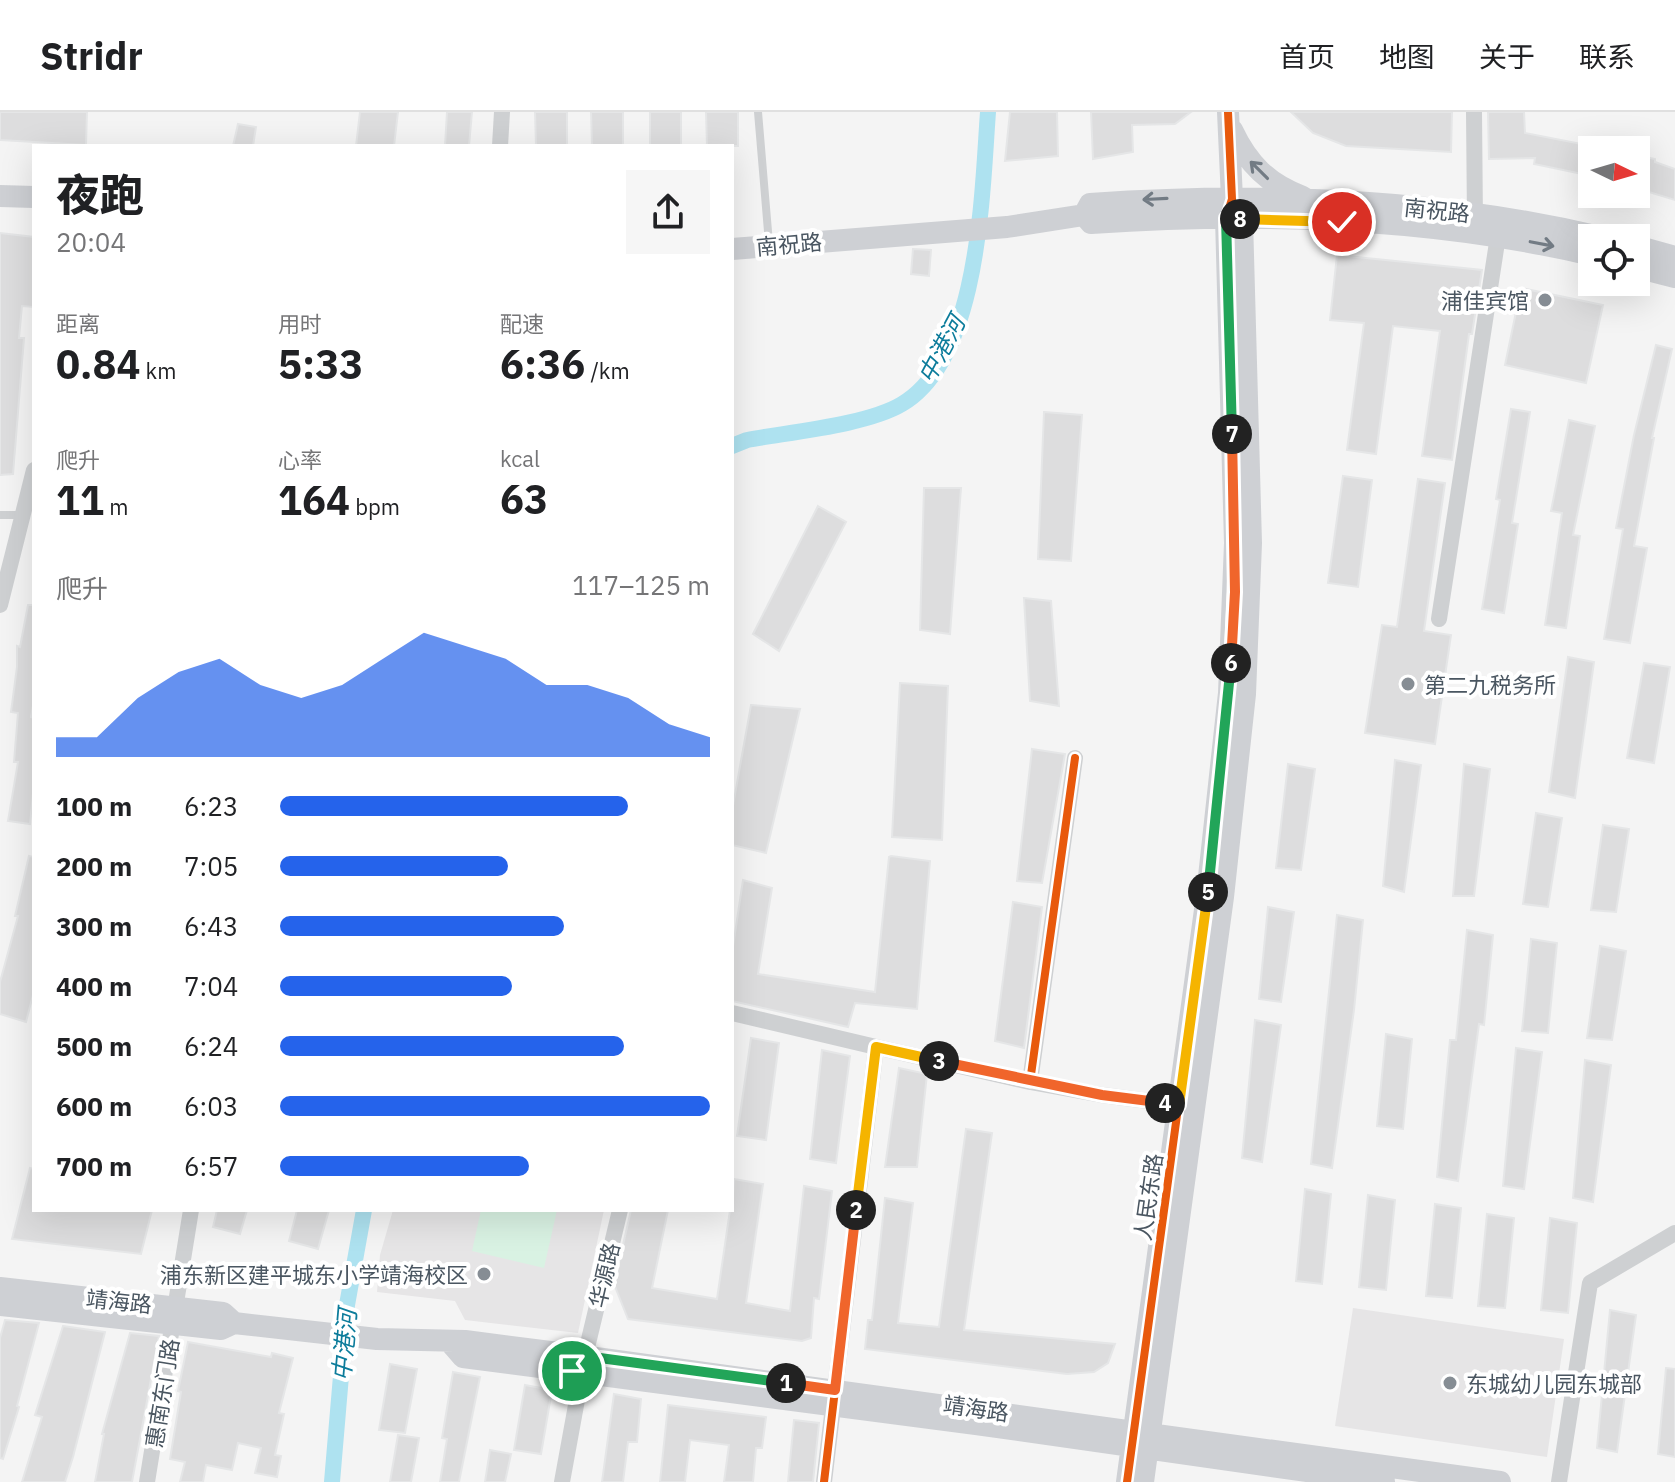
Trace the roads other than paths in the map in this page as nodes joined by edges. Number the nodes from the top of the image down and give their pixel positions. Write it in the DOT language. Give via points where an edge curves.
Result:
graph roads {
  1 [pos="502,112"];
  2 [pos="758,112"];
  3 [pos="1228,112"];
  4 [pos="1474,112"];
  5 [pos="500,144"];
  6 [pos="0,196"];
  7 [pos="32,197"];
  8 [pos="1316,202"];
  9 [pos="1233,212"];
  10 [pos="1483,228"];
  11 [pos="1578,232"];
  12 [pos="770,246"];
  13 [pos="734,249"];
  14 [pos="1650,250"];
  15 [pos="1578,252"];
  16 [pos="1675,257"];
  17 [pos="1650,271"];
  18 [pos="1675,277"];
  19 [pos="32,478"];
  20 [pos="0,515"];
  21 [pos="22,515"];
  22 [pos="0,605"];
  23 [pos="1439,619"];
  24 [pos="1075,758"];
  25 [pos="734,1013"];
  26 [pos="876,1047"];
  27 [pos="1030,1082"];
  28 [pos="1179,1105"];
  29 [pos="191,1212"];
  30 [pos="620,1212"];
  31 [pos="1675,1233"];
  32 [pos="0,1288"];
  33 [pos="0,1305"];
  34 [pos="174,1315"];
  35 [pos="584,1364"];
  36 [pos="834,1398"];
  37 [pos="1141,1440"];
  38 [pos="147,1482"];
  39 [pos="562,1482"];
  40 [pos="824,1482"];
  41 [pos="1127,1482"];
  42 [pos="1143,1482"];
  43 [pos="1384,1482"];
  44 [pos="1500,1482"];
  45 [pos="1559,1482"];
  1 -- 5 [label="street"];
  2 -- 12 [label="lane"];
  8 -- 3 [label="main road, one-way" via="1263,175 1246,157"];
  3 -- 9 [label="main road, 人民东路"];
  4 -- 10 [label="street"];
  6 -- 7 [label="main road"];
  8 -- 9 [label="main road, 南祝路"];
  8 -- 10 [label="main road, 南祝路"];
  9 -- 10 [label="main road, 南祝路"];
  9 -- 12 [label="main road, 南祝路" via="1091,223 1084,215 1007,227"];
  9 -- 28 [label="main road, 人民东路" via="1233,634"];
  9 -- 37 [label="main road, 人民东路" via="1251,531 1245,694 1223,897"];
  10 -- 11 [label="main road, 南祝路" via="1511,218"];
  10 -- 15 [label="main road, 南祝路, one-way"];
  10 -- 23 [label="street"];
  12 -- 13 [label="main road, 南祝路"];
  14 -- 16 [label="main road"];
  17 -- 18 [label="main road"];
  19 -- 21 [label="street"];
  20 -- 21 [label="lane"];
  21 -- 22 [label="street"];
  24 -- 27 [label="street"];
  25 -- 26 [label="street"];
  26 -- 27 [label="street"];
  26 -- 36 [label="street"];
  27 -- 28 [label="street"];
  28 -- 37 [label="main road, 人民东路"];
  29 -- 34 [label="street, 惠南东门路"];
  30 -- 35 [label="street, 华源路"];
  31 -- 45 [label="street" via="1590,1283"];
  32 -- 34 [label="main road, 靖海路"];
  33 -- 34 [label="main road, 靖海路"];
  34 -- 35 [label="main road, 靖海路" via="221,1329 234,1323 450,1342 463,1357"];
  34 -- 38 [label="street, 惠南东门路"];
  35 -- 36 [label="main road, 靖海路"];
  35 -- 39 [label="street, 华源路"];
  36 -- 37 [label="main road, 靖海路"];
  36 -- 40 [label="street"];
  37 -- 41 [label="main road, 人民东路"];
  37 -- 42 [label="main road, 人民东路"];
  37 -- 43 [label="main road, 靖海路"];
  37 -- 44 [label="main road, 靖海路"];
}
